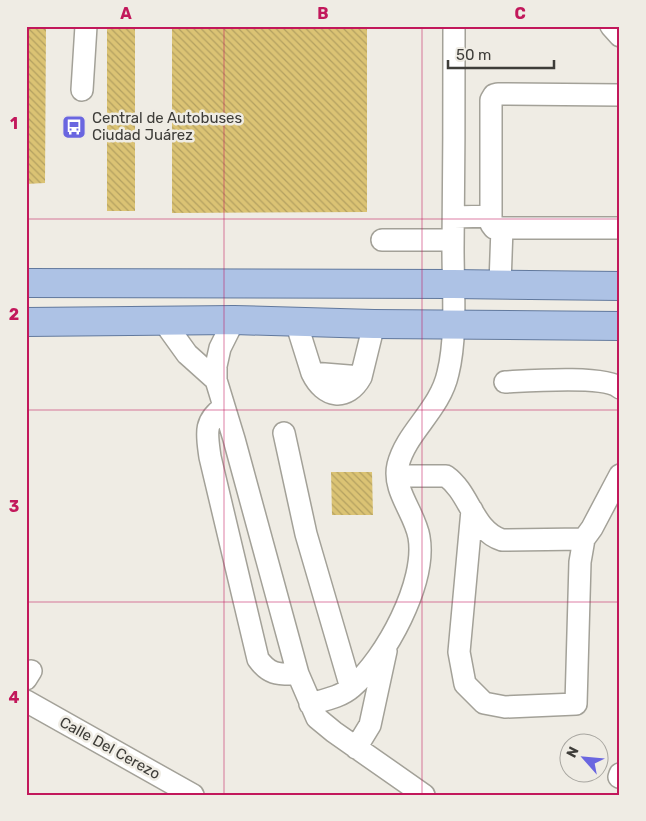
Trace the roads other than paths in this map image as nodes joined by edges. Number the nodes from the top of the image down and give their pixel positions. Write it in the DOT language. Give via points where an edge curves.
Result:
graph roads {
  1 [pos="86,26"];
  2 [pos="611,26"];
  3 [pos="449,28"];
  4 [pos="620,36"];
  5 [pos="82,90"];
  6 [pos="620,95"];
  7 [pos="454,217"];
  8 [pos="496,222"];
  9 [pos="620,228"];
  10 [pos="382,240"];
  11 [pos="454,240"];
  12 [pos="26,283"];
  13 [pos="453,284"];
  14 [pos="500,284"];
  15 [pos="620,286"];
  16 [pos="234,320"];
  17 [pos="26,322"];
  18 [pos="164,322"];
  19 [pos="296,322"];
  20 [pos="374,324"];
  21 [pos="453,324"];
  22 [pos="620,326"];
  23 [pos="216,380"];
  24 [pos="505,382"];
  25 [pos="620,388"];
  26 [pos="224,407"];
  27 [pos="284,433"];
  28 [pos="620,475"];
  29 [pos="398,476"];
  30 [pos="472,510"];
  31 [pos="584,539"];
  32 [pos="388,645"];
  33 [pos="298,674"];
  34 [pos="352,688"];
  35 [pos="26,700"];
  36 [pos="310,704"];
  37 [pos="356,748"];
  38 [pos="193,795"];
  39 [pos="424,795"];
  1 -- 5 [label="street"];
  2 -- 4 [label="street"];
  3 -- 7 [label="street"];
  6 -- 8 [label="street" via="494,96 491,100"];
  7 -- 8 [label="street"];
  7 -- 11 [label="street"];
  8 -- 9 [label="street"];
  8 -- 14 [label="street"];
  10 -- 11 [label="street"];
  11 -- 13 [label="street"];
  12 -- 13 [label="main road"];
  13 -- 14 [label="main road"];
  13 -- 21 [label="street"];
  14 -- 15 [label="main road"];
  16 -- 18 [label="main road"];
  16 -- 19 [label="main road"];
  16 -- 23 [label="street" via="220,348"];
  17 -- 18 [label="main road"];
  18 -- 23 [label="street" via="187,354"];
  19 -- 20 [label="main road"];
  19 -- 20 [label="street" via="317,384 331,393 341,394 348,392 361,377"];
  20 -- 21 [label="main road"];
  21 -- 22 [label="main road"];
  21 -- 29 [label="street" via="452,353 444,387 404,448"];
  23 -- 26 [label="street"];
  24 -- 25 [label="street" via="575,380 604,382"];
  26 -- 33 [label="street"];
  26 -- 33 [label="street" via="208,424 207,436 258,660 274,673"];
  27 -- 34 [label="street" via="306,534"];
  28 -- 31 [label="street"];
  29 -- 30 [label="street" via="446,476 466,498"];
  29 -- 32 [label="street" via="419,536 421,556 411,594"];
  30 -- 31 [label="street" via="484,529 492,537 502,540"];
  30 -- 31 [label="street" via="459,652 465,684 484,703 505,707 576,704 580,562"];
  32 -- 34 [label="street"];
  32 -- 37 [label="street" via="370,725"];
  33 -- 36 [label="street"];
  34 -- 36 [label="street"];
  35 -- 38 [label="street, Calle Del Cerezo"];
  36 -- 37 [label="street" via="317,718"];
  37 -- 39 [label="street"];
}
